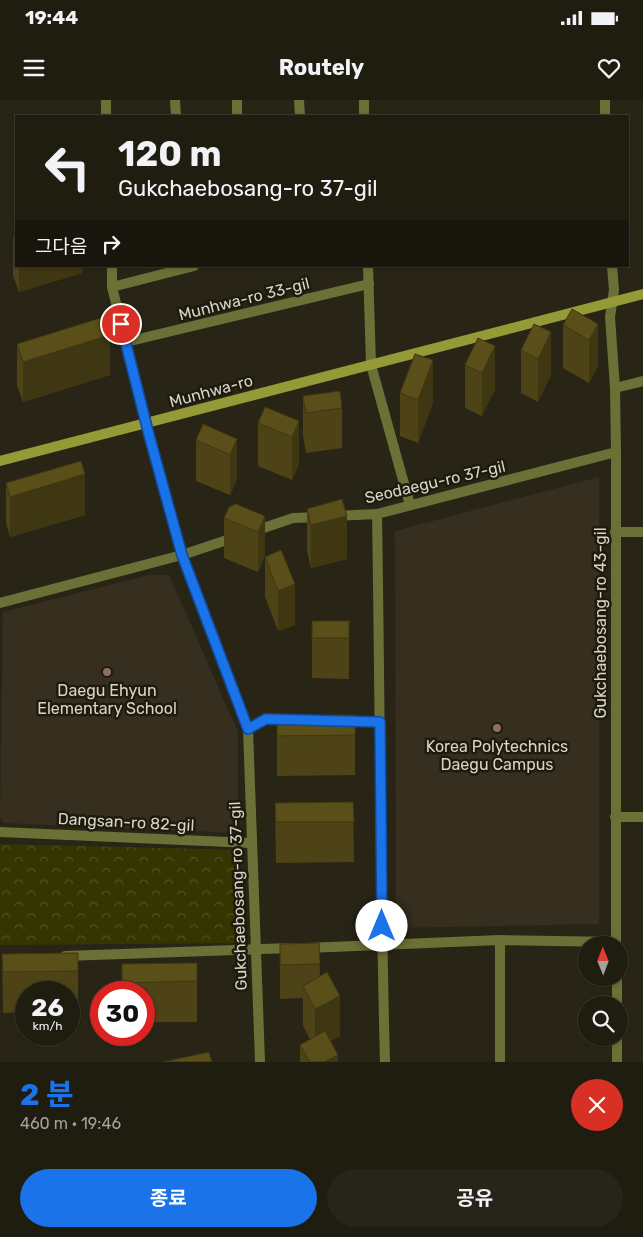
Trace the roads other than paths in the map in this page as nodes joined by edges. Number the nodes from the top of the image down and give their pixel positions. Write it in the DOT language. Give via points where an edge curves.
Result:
graph roads {
  1 [pos="106,100"];
  2 [pos="175,100"];
  3 [pos="237,100"];
  4 [pos="300,100"];
  5 [pos="364,100"];
  6 [pos="605,100"];
  7 [pos="106,115"];
  8 [pos="176,115"];
  9 [pos="237,115"];
  10 [pos="300,115"];
  11 [pos="364,115"];
  12 [pos="605,115"];
  13 [pos="112,267"];
  14 [pos="368,267"];
  15 [pos="612,267"];
  16 [pos="181,268"];
  17 [pos="369,284"];
  18 [pos="112,287"];
  19 [pos="643,294"];
  20 [pos="612,301"];
  21 [pos="126,342"];
  22 [pos="371,364"];
  23 [pos="643,381"];
  24 [pos="615,388"];
  25 [pos="146,423"];
  26 [pos="616,452"];
  27 [pos="0,461"];
  28 [pos="410,505"];
  29 [pos="377,514"];
  30 [pos="616,532"];
  31 [pos="643,532"];
  32 [pos="182,555"];
  33 [pos="0,603"];
  34 [pos="296,720"];
  35 [pos="334,721"];
  36 [pos="380,722"];
  37 [pos="248,729"];
  38 [pos="615,817"];
  39 [pos="643,817"];
  40 [pos="0,832"];
  41 [pos="251,843"];
  42 [pos="616,936"];
  43 [pos="500,940"];
  44 [pos="578,943"];
  45 [pos="382,945"];
  46 [pos="255,950"];
  47 [pos="55,956"];
  48 [pos="617,1046"];
  49 [pos="260,1062"];
  50 [pos="386,1062"];
  51 [pos="500,1062"];
  52 [pos="618,1062"];
  1 -- 7 [label="street"];
  2 -- 8 [label="street"];
  3 -- 9 [label="street"];
  4 -- 10 [label="street"];
  5 -- 11 [label="street"];
  6 -- 12 [label="street"];
  13 -- 18 [label="street"];
  14 -- 17 [label="street"];
  15 -- 20 [label="street, Gukchaebosang-ro 43-gil"];
  16 -- 18 [label="street"];
  17 -- 21 [label="street, Munhwa-ro 33-gil"];
  17 -- 22 [label="street"];
  18 -- 21 [label="street"];
  19 -- 20 [label="main road, Munhwa-ro"];
  20 -- 22 [label="main road, Munhwa-ro"];
  20 -- 24 [label="street, Gukchaebosang-ro 43-gil" via="610,317"];
  21 -- 25 [label="street"];
  22 -- 25 [label="main road, Munhwa-ro"];
  22 -- 28 [label="street"];
  23 -- 24 [label="street"];
  24 -- 26 [label="street, Gukchaebosang-ro 43-gil"];
  25 -- 27 [label="main road, Munhwa-ro"];
  25 -- 32 [label="street, Gukchaebosang-ro 37-gil"];
  26 -- 28 [label="street, Seodaegu-ro 37-gil"];
  26 -- 30 [label="street, Gukchaebosang-ro 43-gil"];
  28 -- 29 [label="street, Seodaegu-ro 37-gil"];
  29 -- 32 [label="street, Seodaegu-ro 37-gil" via="293,518"];
  29 -- 36 [label="street"];
  30 -- 31 [label="street"];
  30 -- 38 [label="street, Gukchaebosang-ro 43-gil"];
  32 -- 33 [label="street, Seodaegu-ro 37-gil"];
  32 -- 37 [label="street, Gukchaebosang-ro 37-gil"];
  34 -- 37 [label="street" via="266,719"];
  35 -- 36 [label="street"];
  36 -- 45 [label="street"];
  37 -- 41 [label="street, Gukchaebosang-ro 37-gil"];
  38 -- 39 [label="street"];
  38 -- 42 [label="street, Gukchaebosang-ro 43-gil"];
  40 -- 41 [label="street, Dangsan-ro 82-gil"];
  41 -- 46 [label="street, Gukchaebosang-ro 37-gil"];
  43 -- 44 [label="street"];
  43 -- 45 [label="street"];
  43 -- 51 [label="street"];
  45 -- 46 [label="street"];
  45 -- 50 [label="street"];
  46 -- 47 [label="street"];
  46 -- 49 [label="street, Gukchaebosang-ro 37-gil"];
  48 -- 52 [label="street"];
}
